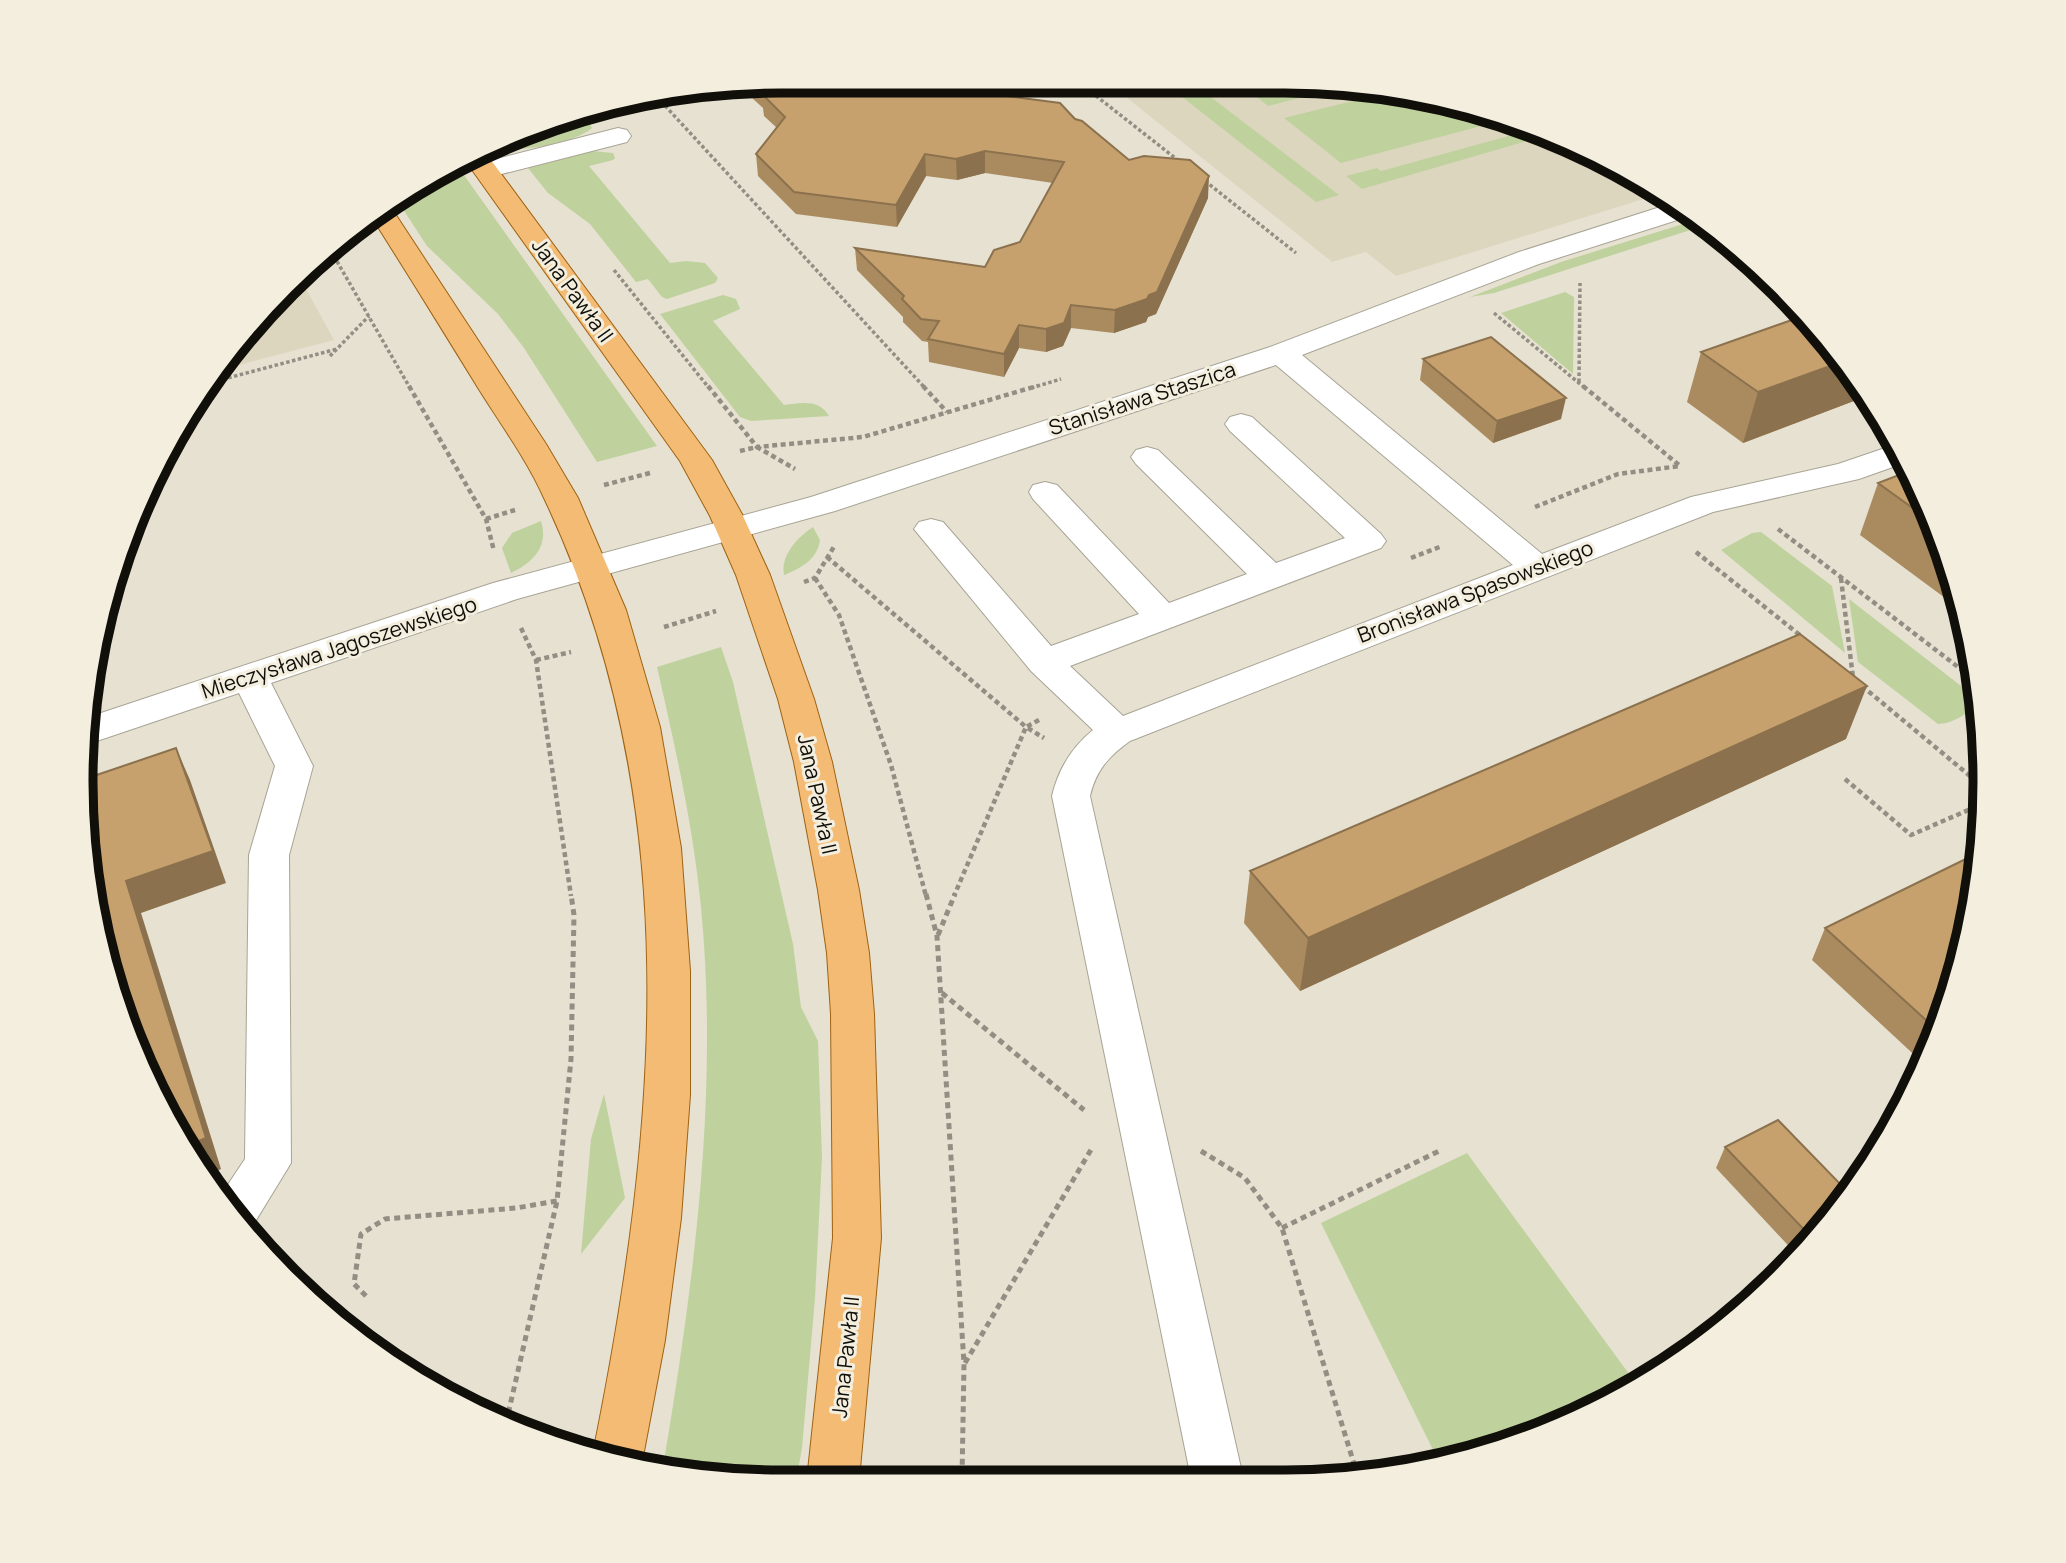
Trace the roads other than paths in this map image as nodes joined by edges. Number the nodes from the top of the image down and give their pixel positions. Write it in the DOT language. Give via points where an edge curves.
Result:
graph roads {
  1 [pos="618,136"];
  2 [pos="481,163"];
  3 [pos="1672,212"];
  4 [pos="386,218"];
  5 [pos="1280,353"];
  6 [pos="1241,424"];
  7 [pos="1147,457"];
  8 [pos="1891,457"];
  9 [pos="1045,492"];
  10 [pos="734,530"];
  11 [pos="931,530"];
  12 [pos="1536,567"];
  13 [pos="592,568"];
  14 [pos="1271,578"];
  15 [pos="1163,618"];
  16 [pos="1044,662"];
  17 [pos="249,676"];
  18 [pos="95,729"];
  19 [pos="1117,732"];
  20 [pos="239,1206"];
  21 [pos="620,1451"];
  22 [pos="834,1470"];
  23 [pos="1215,1470"];
  1 -- 2 [label="street"];
  2 -- 10 [label="main road, Jana Pawła II" via="696,460"];
  3 -- 5 [label="street, Stanisława Staszica" via="1529,258"];
  4 -- 13 [label="main road" via="550,478"];
  5 -- 10 [label="street, Stanisława Staszica"];
  5 -- 12 [label="street"];
  6 -- 14 [label="street" via="1369,541"];
  7 -- 14 [label="street"];
  8 -- 12 [label="street, Bronisława Spasowskiego" via="1847,472 1703,504"];
  9 -- 15 [label="street"];
  10 -- 13 [label="street, Stanisława Staszica"];
  10 -- 22 [label="main road, Jana Pawła II" via="761,596 815,764 848,954 858,1237"];
  11 -- 16 [label="street"];
  12 -- 19 [label="street, Bronisława Spasowskiego"];
  13 -- 17 [label="street, Mieczysława Jagoszewskiego"];
  13 -- 21 [label="main road" via="618,641 646,754 663,865 670,1038 661,1189 636,1375"];
  14 -- 15 [label="street"];
  15 -- 16 [label="street"];
  16 -- 19 [label="street"];
  17 -- 18 [label="street, Mieczysława Jagoszewskiego"];
  17 -- 20 [label="street" via="294,766 269,855 268,1163"];
  19 -- 23 [label="street, Bronisława Spasowskiego" via="1097,745 1074,778 1071,796"];
}
